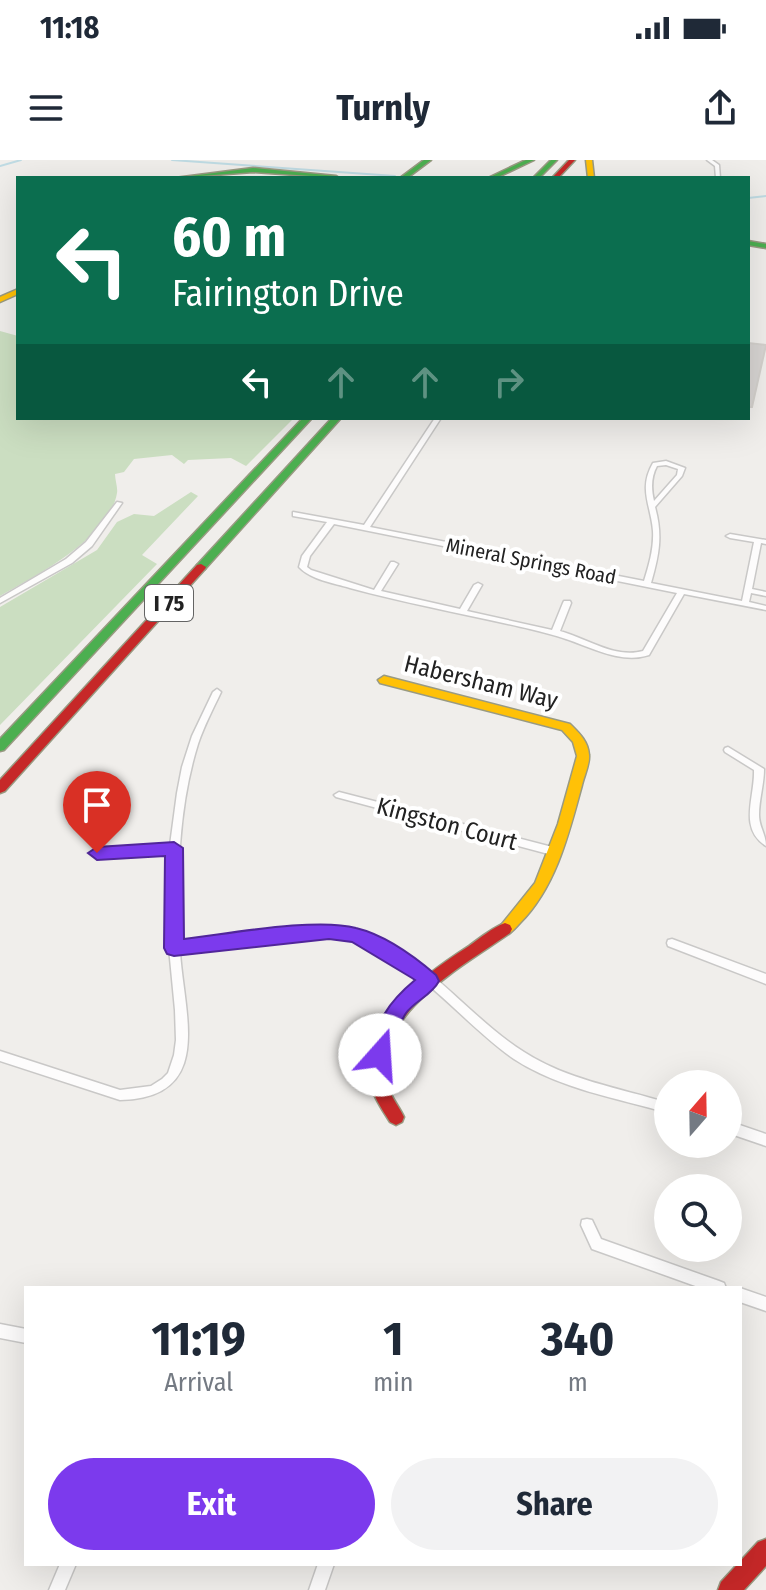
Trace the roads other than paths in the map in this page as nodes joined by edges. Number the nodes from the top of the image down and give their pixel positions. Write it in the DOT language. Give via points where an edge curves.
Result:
graph roads {
  1 [pos="428,160"];
  2 [pos="531,160"];
  3 [pos="554,160"];
  4 [pos="572,160"];
  5 [pos="709,160"];
  6 [pos="194,176"];
  7 [pos="312,176"];
  8 [pos="406,176"];
  9 [pos="495,176"];
  10 [pos="538,176"];
  11 [pos="557,176"];
  12 [pos="718,176"];
  13 [pos="306,420"];
  14 [pos="335,420"];
  15 [pos="437,420"];
  16 [pos="119,503"];
  17 [pos="651,508"];
  18 [pos="296,514"];
  19 [pos="332,521"];
  20 [pos="366,528"];
  21 [pos="730,536"];
  22 [pos="762,541"];
  23 [pos="394,564"];
  24 [pos="647,584"];
  25 [pos="478,585"];
  26 [pos="748,590"];
  27 [pos="377,591"];
  28 [pos="682,591"];
  29 [pos="766,594"];
  30 [pos="0,601"];
  31 [pos="567,603"];
  32 [pos="745,603"];
  33 [pos="766,608"];
  34 [pos="463,611"];
  35 [pos="555,633"];
  36 [pos="384,680"];
  37 [pos="217,692"];
  38 [pos="0,747"];
  39 [pos="728,750"];
  40 [pos="0,788"];
  41 [pos="339,795"];
  42 [pos="766,842"];
  43 [pos="174,848"];
  44 [pos="556,852"];
  45 [pos="97,853"];
  46 [pos="672,943"];
  47 [pos="174,948"];
  48 [pos="766,979"];
  49 [pos="429,981"];
  50 [pos="0,1056"];
  51 [pos="654,1104"];
  52 [pos="396,1117"];
  53 [pos="742,1132"];
  54 [pos="766,1140"];
  55 [pos="587,1225"];
  56 [pos="713,1286"];
  57 [pos="742,1296"];
  58 [pos="766,1304"];
  59 [pos="0,1331"];
  60 [pos="24,1336"];
  61 [pos="766,1550"];
  62 [pos="67,1566"];
  63 [pos="325,1566"];
  64 [pos="57,1590"];
  65 [pos="317,1590"];
  66 [pos="729,1590"];
  1 -- 8 [label="main road"];
  2 -- 9 [label="main road"];
  3 -- 10 [label="main road"];
  4 -- 11 [label="main road"];
  5 -- 12 [label="street" via="717,166"];
  6 -- 7 [label="main road" via="242,170"];
  13 -- 38 [label="main road, I 75"];
  14 -- 40 [label="main road, I 75"];
  15 -- 20 [label="street"];
  16 -- 30 [label="street" via="89,544 69,561"];
  17 -- 17 [label="street" via="652,467 666,463 682,468"];
  17 -- 24 [label="street" via="657,528"];
  18 -- 19 [label="street, Mineral Springs Road"];
  19 -- 20 [label="street, Mineral Springs Road"];
  19 -- 27 [label="street" via="303,567"];
  20 -- 24 [label="street, Mineral Springs Road"];
  21 -- 22 [label="street"];
  22 -- 26 [label="street"];
  23 -- 27 [label="street"];
  24 -- 28 [label="street, Mineral Springs Road"];
  25 -- 34 [label="street"];
  26 -- 29 [label="street"];
  26 -- 32 [label="street"];
  27 -- 34 [label="street"];
  28 -- 32 [label="street, Mineral Springs Road"];
  28 -- 35 [label="street" via="642,656 621,655"];
  31 -- 35 [label="street"];
  32 -- 33 [label="street, Mineral Springs Road"];
  34 -- 35 [label="street"];
  36 -- 44 [label="main road, Habersham Way" via="550,720 579,736 583,762"];
  37 -- 43 [label="street" via="195,740"];
  39 -- 42 [label="street" via="759,769 761,784 752,819 755,833"];
  41 -- 44 [label="street, Kingston Court"];
  43 -- 45 [label="street"];
  43 -- 47 [label="street"];
  44 -- 49 [label="main road, Habersham Way" via="538,892 512,923"];
  46 -- 48 [label="street"];
  47 -- 49 [label="street" via="329,931 355,935 384,949"];
  47 -- 50 [label="street" via="184,1037 176,1070 158,1089 120,1095"];
  49 -- 51 [label="street" via="519,1056 568,1078"];
  49 -- 52 [label="main road, Habersham Way" via="401,1004 388,1025 380,1055 377,1076"];
  53 -- 54 [label="street"];
  55 -- 56 [label="street" via="597,1244"];
  57 -- 58 [label="street"];
  59 -- 60 [label="street"];
  61 -- 66 [label="main road"];
  62 -- 64 [label="street"];
  63 -- 65 [label="street"];
}
